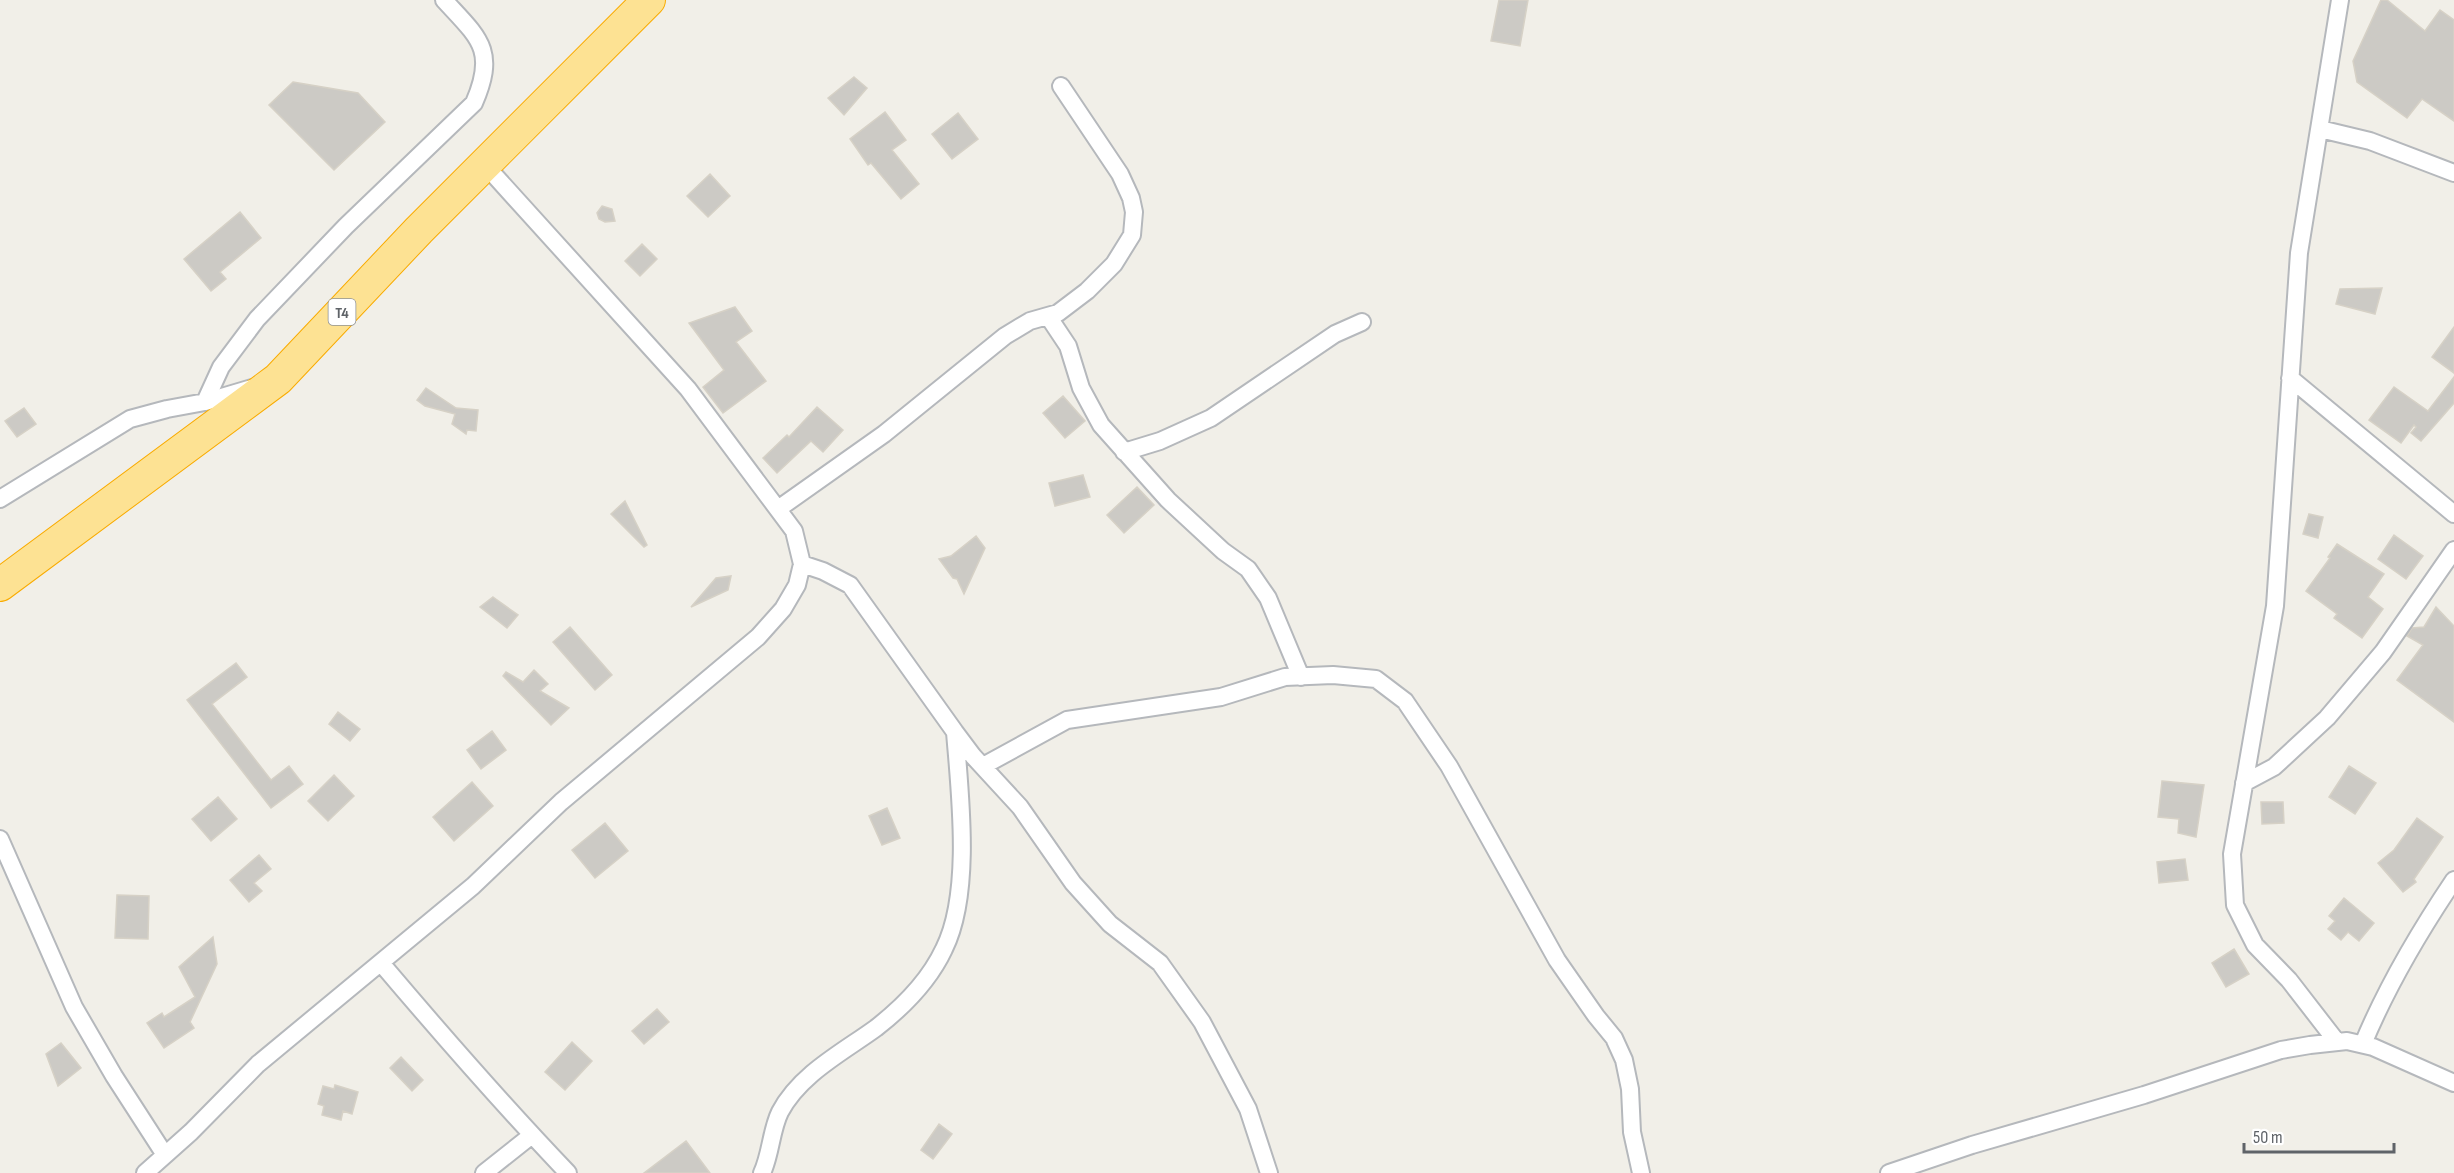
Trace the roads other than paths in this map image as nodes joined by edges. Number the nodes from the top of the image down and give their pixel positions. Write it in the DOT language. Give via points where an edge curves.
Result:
graph roads {
  1 [pos="444,0"];
  2 [pos="649,0"];
  3 [pos="2340,0"];
  4 [pos="1061,86"];
  5 [pos="2320,129"];
  6 [pos="486,166"];
  7 [pos="2454,173"];
  8 [pos="1048,316"];
  9 [pos="1362,322"];
  10 [pos="2290,378"];
  11 [pos="278,380"];
  12 [pos="205,402"];
  13 [pos="1124,453"];
  14 [pos="0,499"];
  15 [pos="778,508"];
  16 [pos="2454,514"];
  17 [pos="2454,550"];
  18 [pos="802,564"];
  19 [pos="0,585"];
  20 [pos="1301,676"];
  21 [pos="955,732"];
  22 [pos="983,766"];
  23 [pos="2244,783"];
  24 [pos="0,840"];
  25 [pos="2454,880"];
  26 [pos="381,963"];
  27 [pos="2337,1042"];
  28 [pos="2363,1044"];
  29 [pos="2454,1083"];
  30 [pos="532,1135"];
  31 [pos="165,1155"];
  32 [pos="145,1173"];
  33 [pos="484,1173"];
  34 [pos="568,1173"];
  35 [pos="762,1173"];
  36 [pos="1269,1173"];
  37 [pos="1641,1173"];
  38 [pos="1889,1173"];
  1 -- 12 [label="street" via="481,43 484,80 474,103 346,226 257,319 221,367"];
  2 -- 6 [label="highway, T4"];
  3 -- 5 [label="street"];
  4 -- 8 [label="street" via="1120,174 1131,198 1134,224 1132,235 1114,264 1087,291"];
  5 -- 7 [label="street" via="2370,141"];
  5 -- 10 [label="street" via="2299,253"];
  6 -- 11 [label="highway, T4" via="419,230"];
  6 -- 15 [label="street" via="688,389"];
  8 -- 13 [label="street" via="1068,346 1081,388 1101,425"];
  8 -- 15 [label="street" via="1030,321 1005,336 884,434"];
  9 -- 13 [label="street" via="1335,334 1211,418"];
  10 -- 16 [label="street"];
  10 -- 23 [label="street" via="2276,606"];
  11 -- 12 [label="street"];
  11 -- 19 [label="highway, T4"];
  12 -- 14 [label="street" via="130,419"];
  13 -- 20 [label="street" via="1168,500 1248,569 1268,598"];
  15 -- 18 [label="street" via="794,531"];
  17 -- 23 [label="street" via="2383,652 2327,718 2274,766"];
  18 -- 21 [label="street" via="850,585"];
  18 -- 26 [label="street" via="797,585 783,609 758,637 561,802 473,886"];
  20 -- 22 [label="street" via="1285,677 1221,697 1067,720"];
  20 -- 37 [label="street" via="1376,679 1405,701 1449,766 1557,960 1614,1038 1628,1079 1632,1132"];
  21 -- 22 [label="street"];
  21 -- 35 [label="street" via="963,861 956,911 945,949 915,993 876,1028 819,1068 793,1094 780,1112"];
  22 -- 36 [label="street" via="1020,807 1073,883 1110,924 1160,963 1203,1022 1248,1109"];
  23 -- 27 [label="street" via="2232,854 2235,905 2255,945 2289,980"];
  24 -- 31 [label="street" via="74,1007"];
  25 -- 28 [label="street" via="2402,963"];
  26 -- 30 [label="street"];
  26 -- 31 [label="street" via="258,1064"];
  27 -- 28 [label="street"];
  27 -- 38 [label="street" via="2281,1050"];
  28 -- 29 [label="street"];
  30 -- 33 [label="street"];
  30 -- 34 [label="street"];
  31 -- 32 [label="street"];
}
